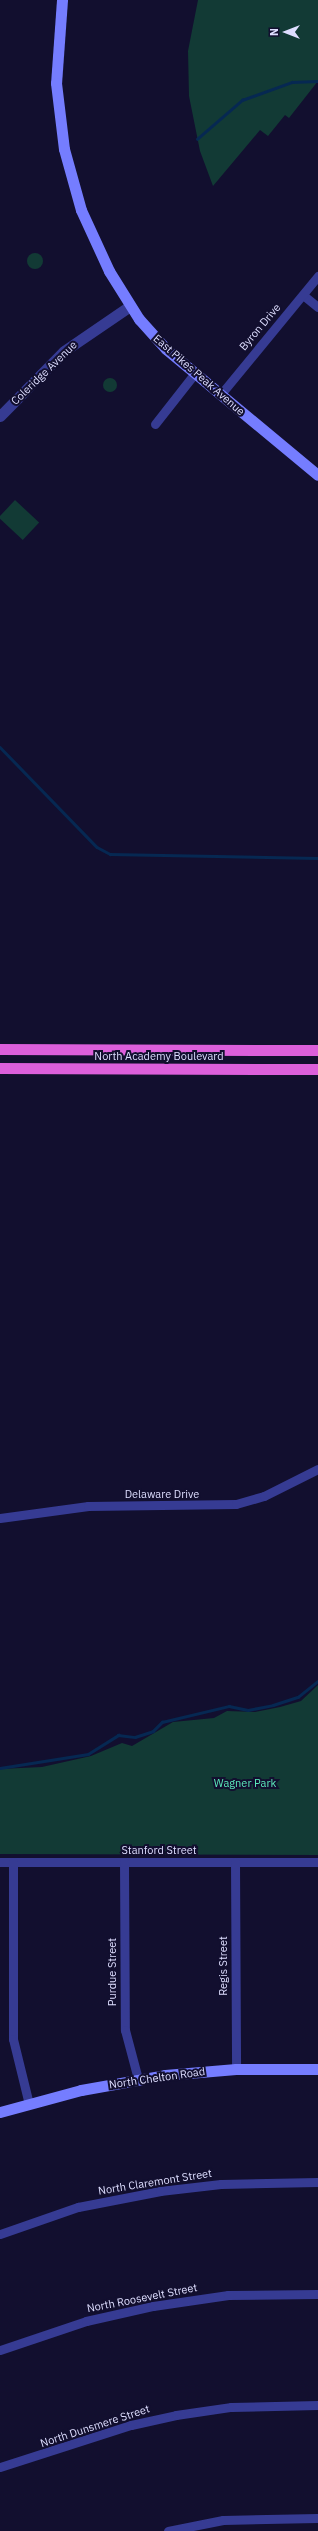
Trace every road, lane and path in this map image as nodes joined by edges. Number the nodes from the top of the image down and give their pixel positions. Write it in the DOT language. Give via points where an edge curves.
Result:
graph roads {
  1 [pos="62,0"];
  2 [pos="318,276"];
  3 [pos="303,295"];
  4 [pos="130,306"];
  5 [pos="318,307"];
  6 [pos="195,373"];
  7 [pos="221,394"];
  8 [pos="0,416"];
  9 [pos="155,424"];
  10 [pos="318,475"];
  11 [pos="0,1048"];
  12 [pos="318,1050"];
  13 [pos="0,1068"];
  14 [pos="318,1069"];
  15 [pos="318,1469"];
  16 [pos="0,1518"];
  17 [pos="0,1862"];
  18 [pos="13,1862"];
  19 [pos="124,1862"];
  20 [pos="235,1862"];
  21 [pos="318,1862"];
  22 [pos="318,2068"];
  23 [pos="236,2069"];
  24 [pos="138,2079"];
  25 [pos="28,2104"];
  26 [pos="0,2112"];
  27 [pos="318,2182"];
  28 [pos="0,2234"];
  29 [pos="318,2294"];
  30 [pos="0,2350"];
  31 [pos="318,2405"];
  32 [pos="0,2467"];
  33 [pos="318,2518"];
  34 [pos="168,2531"];
  1 -- 4 [label="main road, East Pikes Peak Avenue" via="56,83 64,149 93,238"];
  2 -- 3 [label="street, Byron Drive"];
  3 -- 5 [label="street"];
  3 -- 7 [label="street, Byron Drive"];
  4 -- 6 [label="main road, East Pikes Peak Avenue" via="151,334"];
  4 -- 8 [label="street, Coleridge Avenue" via="64,351"];
  6 -- 7 [label="main road, East Pikes Peak Avenue"];
  6 -- 9 [label="street"];
  7 -- 10 [label="main road, East Pikes Peak Avenue"];
  11 -- 12 [label="highway, North Academy Boulevard"];
  13 -- 14 [label="highway, North Academy Boulevard"];
  15 -- 16 [label="street, Delaware Drive" via="264,1496 236,1504 88,1506"];
  17 -- 18 [label="street, Stanford Street"];
  18 -- 19 [label="street, Stanford Street"];
  18 -- 25 [label="street" via="13,2039"];
  19 -- 20 [label="street, Stanford Street"];
  19 -- 24 [label="street, Purdue Street" via="125,2030"];
  20 -- 21 [label="street, Stanford Street"];
  20 -- 23 [label="street, Regis Street"];
  22 -- 23 [label="main road, North Chelton Road"];
  23 -- 24 [label="main road, North Chelton Road"];
  24 -- 25 [label="main road, North Chelton Road"];
  25 -- 26 [label="main road, North Chelton Road"];
  27 -- 28 [label="street, North Claremont Street" via="221,2184 160,2191 78,2207"];
  29 -- 30 [label="street, North Roosevelt Street" via="228,2296 153,2306 86,2321"];
  31 -- 32 [label="street, North Dunsmere Street" via="231,2407 176,2415 131,2425"];
  33 -- 34 [label="street" via="223,2520"];
}
